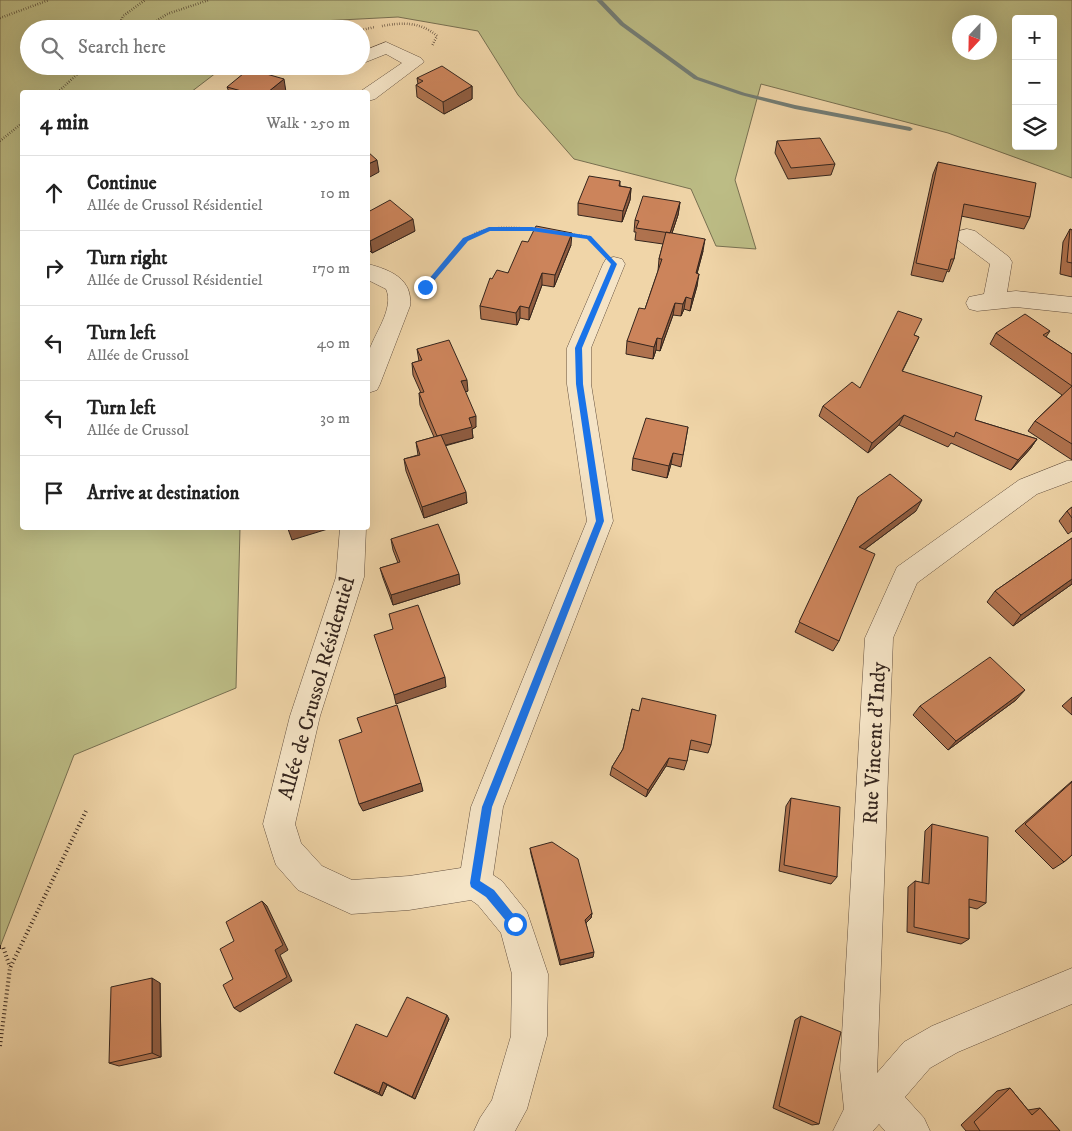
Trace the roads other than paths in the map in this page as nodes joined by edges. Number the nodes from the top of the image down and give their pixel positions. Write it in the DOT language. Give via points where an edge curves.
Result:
graph roads {
  1 [pos="370,55"];
  2 [pos="365,75"];
  3 [pos="373,91"];
  4 [pos="967,236"];
  5 [pos="614,264"];
  6 [pos="370,273"];
  7 [pos="1072,305"];
  8 [pos="370,379"];
  9 [pos="1072,472"];
  10 [pos="354,530"];
  11 [pos="475,883"];
  12 [pos="1072,986"];
  13 [pos="865,1114"];
  14 [pos="492,1131"];
  15 [pos="911,1131"];
  1 -- 3 [label="street" via="386,47 414,62"];
  2 -- 3 [label="street"];
  4 -- 7 [label="street" via="1001,262 985,301"];
  5 -- 11 [label="street" via="579,348 579,384 600,521 487,807"];
  6 -- 8 [label="street" via="395,284 400,295 399,306"];
  9 -- 13 [label="street, Rue Vincent d'Indy" via="1028,487 907,576 879,638 858,1070"];
  10 -- 11 [label="street, Allée de Crussol Résidentiel" via="350,577 305,716 279,824 288,853 310,878 351,897 409,893"];
  11 -- 14 [label="street" via="490,893 515,924 530,974 529,1036 508,1109"];
  12 -- 13 [label="street" via="945,1039 917,1055"];
  13 -- 15 [label="street"];
}
